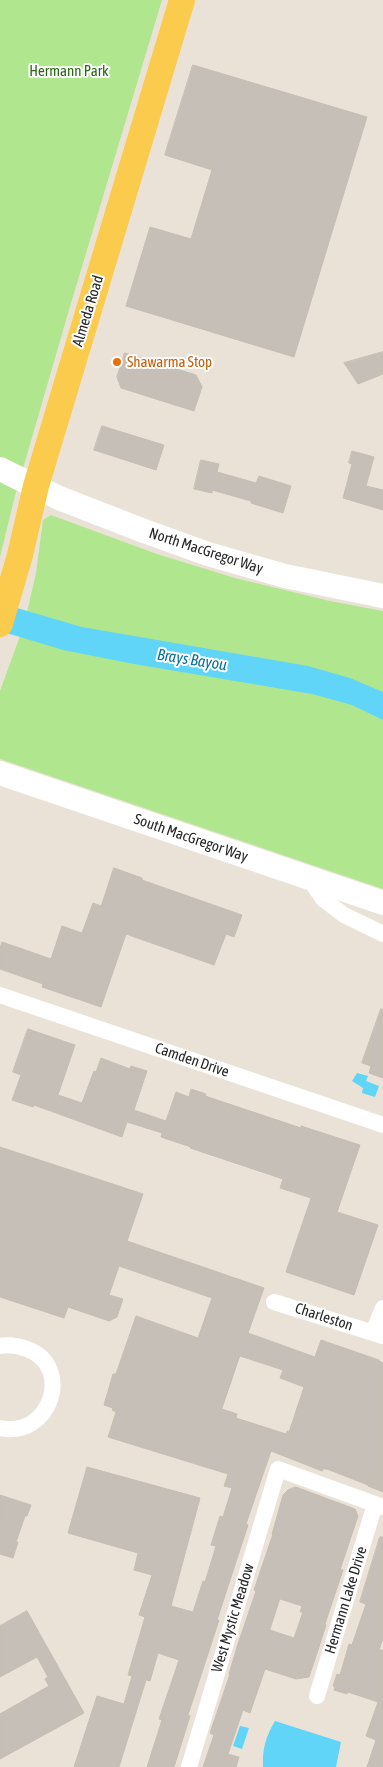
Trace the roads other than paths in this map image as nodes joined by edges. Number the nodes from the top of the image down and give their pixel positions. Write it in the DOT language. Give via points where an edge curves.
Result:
graph roads {
  1 [pos="182,0"];
  2 [pos="0,469"];
  3 [pos="36,486"];
  4 [pos="383,596"];
  5 [pos="0,624"];
  6 [pos="0,773"];
  7 [pos="309,878"];
  8 [pos="383,903"];
  9 [pos="383,934"];
  10 [pos="0,995"];
  11 [pos="383,1125"];
  12 [pos="274,1302"];
  13 [pos="383,1308"];
  14 [pos="378,1334"];
  15 [pos="0,1346"];
  16 [pos="0,1428"];
  17 [pos="379,1505"];
  18 [pos="318,1696"];
  19 [pos="189,1767"];
  1 -- 3 [label="main road, Almeda Road"];
  2 -- 3 [label="main road, North MacGregor Way"];
  3 -- 4 [label="main road, North MacGregor Way" via="59,498 208,554 283,576"];
  3 -- 5 [label="main road, Almeda Road"];
  6 -- 7 [label="main road, South MacGregor Way"];
  7 -- 8 [label="main road, South MacGregor Way"];
  7 -- 9 [label="street" via="323,899 344,916"];
  10 -- 11 [label="street, Camden Drive"];
  12 -- 14 [label="street, Charleston"];
  13 -- 14 [label="street"];
  15 -- 16 [label="street" via="32,1350 49,1370 52,1396 40,1418 29,1425 19,1429"];
  17 -- 18 [label="street, Hermann Lake Drive"];
  17 -- 19 [label="street, West Mystic Meadow" via="278,1469"];
}
